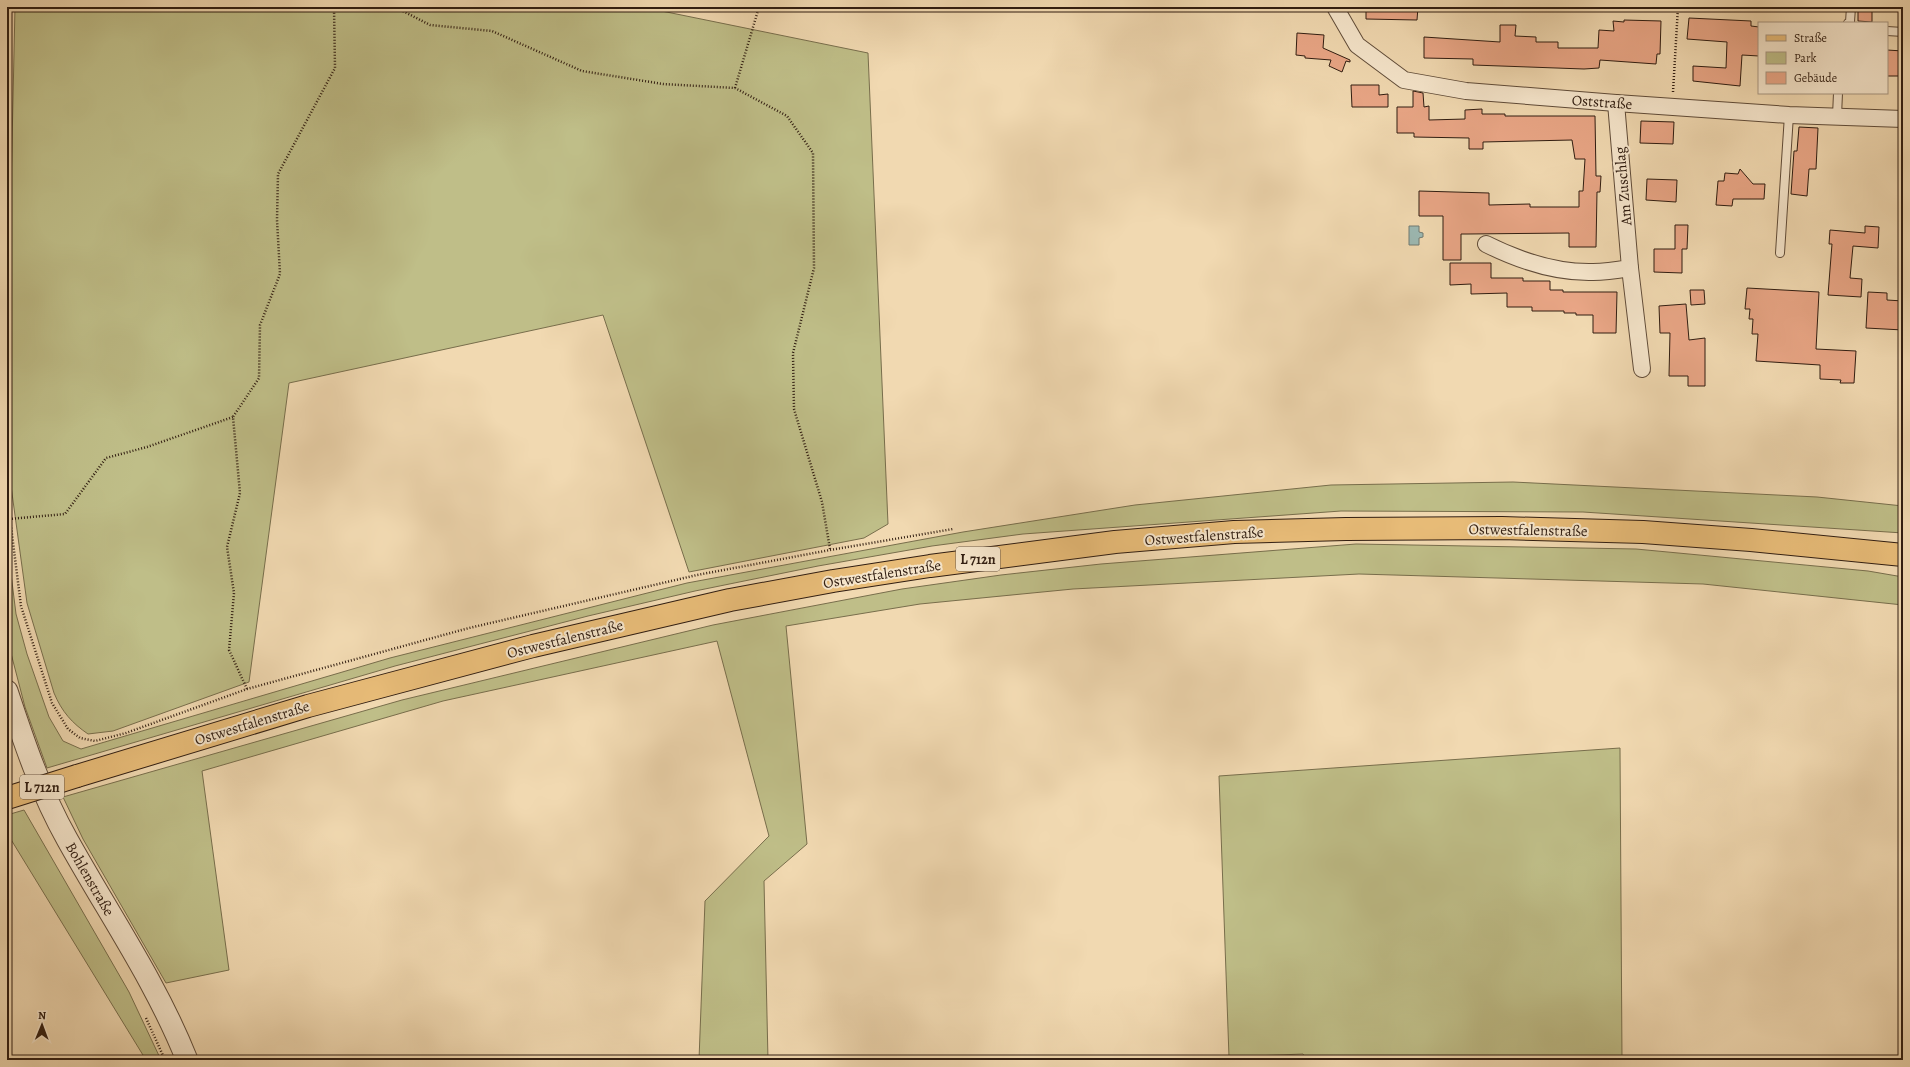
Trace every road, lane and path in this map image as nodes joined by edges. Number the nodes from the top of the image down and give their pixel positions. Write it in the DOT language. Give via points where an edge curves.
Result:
graph roads {
  1 [pos="334,7"];
  2 [pos="395,7"];
  3 [pos="759,7"];
  4 [pos="1335,7"];
  5 [pos="1678,7"];
  6 [pos="1851,7"];
  7 [pos="1850,22"];
  8 [pos="1888,31"];
  9 [pos="1903,32"];
  10 [pos="735,88"];
  11 [pos="1838,94"];
  12 [pos="1616,103"];
  13 [pos="1673,106"];
  14 [pos="1789,114"];
  15 [pos="1837,116"];
  16 [pos="1903,119"];
  17 [pos="1486,244"];
  18 [pos="1780,253"];
  19 [pos="1630,268"];
  20 [pos="1642,369"];
  21 [pos="233,417"];
  22 [pos="7,495"];
  23 [pos="9,519"];
  24 [pos="953,529"];
  25 [pos="830,550"];
  26 [pos="1903,555"];
  27 [pos="247,689"];
  28 [pos="7,691"];
  29 [pos="7,798"];
  30 [pos="187,1060"];
  1 -- 21 [label="path" via="335,68 278,174 280,274 260,325 259,378"];
  2 -- 10 [label="path" via="430,25 492,31 582,71 662,84"];
  3 -- 10 [label="path"];
  4 -- 12 [label="street, Oststraße" via="1357,46 1404,80 1466,91"];
  5 -- 13 [label="path"];
  6 -- 7 [label="lane"];
  8 -- 9 [label="lane"];
  10 -- 25 [label="path" via="787,116 813,153 814,268 793,353 794,409 822,502"];
  11 -- 15 [label="lane"];
  12 -- 13 [label="street, Oststraße"];
  12 -- 19 [label="street, Am Zuschlag"];
  13 -- 14 [label="street, Oststraße"];
  14 -- 15 [label="street, Oststraße"];
  14 -- 18 [label="lane"];
  15 -- 16 [label="street, Oststraße"];
  17 -- 19 [label="street" via="1507,255 1553,268 1592,272"];
  19 -- 20 [label="street, Am Zuschlag"];
  21 -- 23 [label="path" via="147,447 106,458 65,514"];
  21 -- 27 [label="path" via="240,493 227,547 234,593 229,650"];
  22 -- 23 [label="path"];
  23 -- 27 [label="path" via="21,606 52,703 68,729 80,738 95,741 126,733"];
  24 -- 25 [label="path"];
  25 -- 27 [label="path" via="697,575 469,628"];
  26 -- 29 [label="main road, Ostwestfalenstraße / L 712n, bridge" via="1643,532 1502,528 1234,532 1107,543 833,581 723,602 533,646 338,698"];
  28 -- 30 [label="street, Bohlenstraße" via="50,806 161,999"];
}
